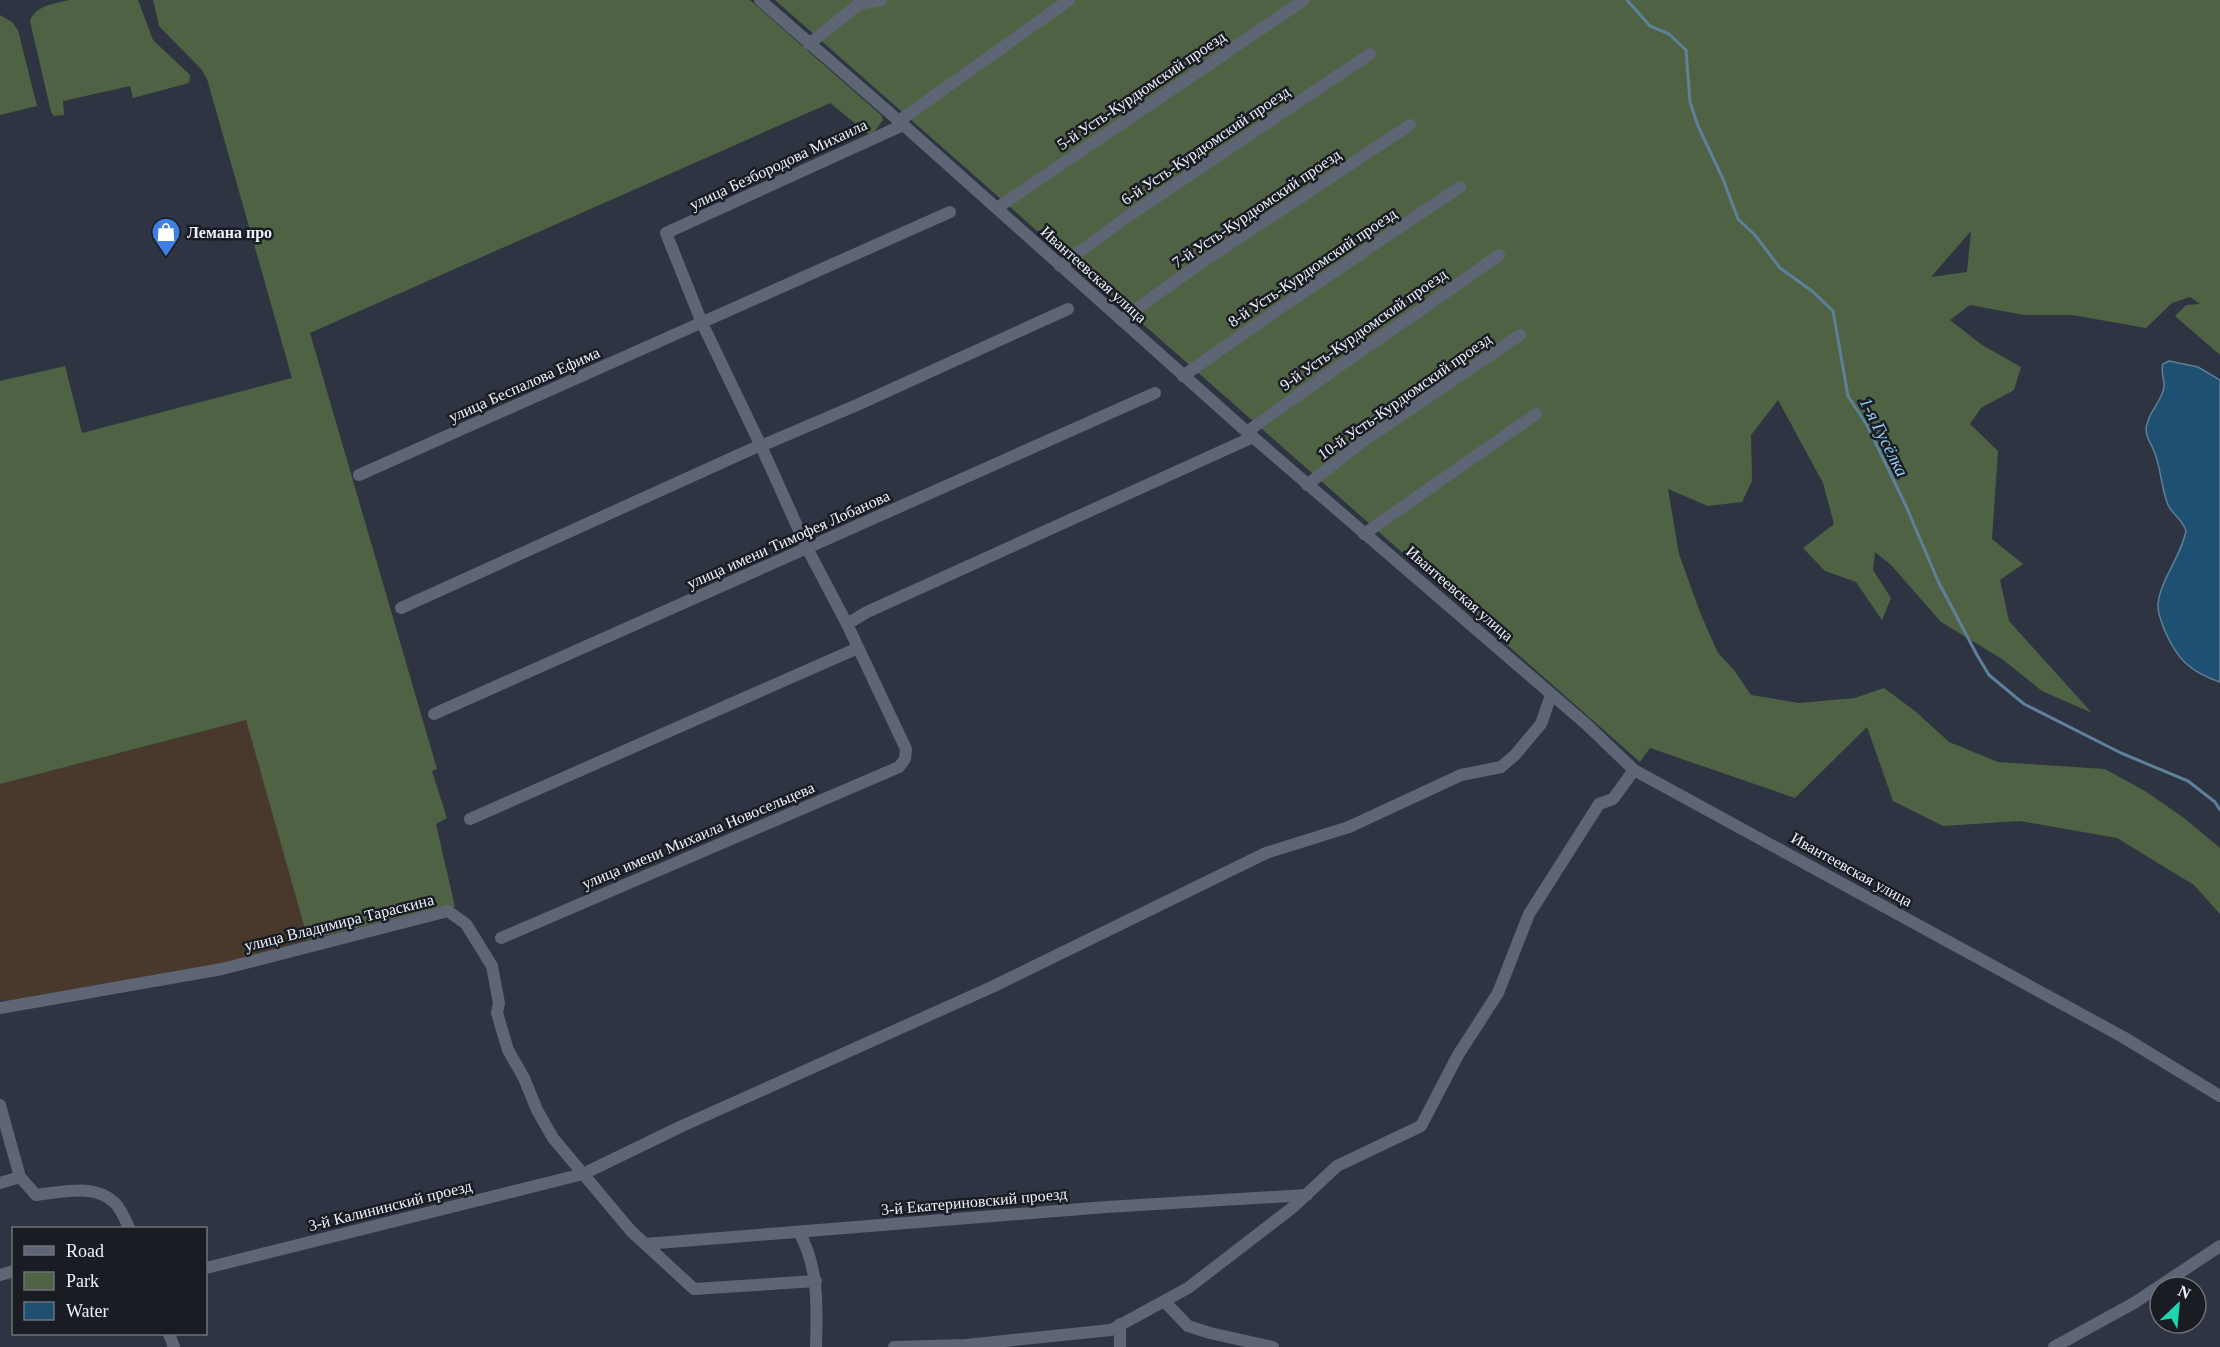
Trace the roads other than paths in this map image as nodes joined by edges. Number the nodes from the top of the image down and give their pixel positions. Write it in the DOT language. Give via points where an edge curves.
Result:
graph roads {
  1 [pos="760,0"];
  2 [pos="881,0"];
  3 [pos="1069,0"];
  4 [pos="1304,0"];
  5 [pos="809,44"];
  6 [pos="1370,54"];
  7 [pos="901,123"];
  8 [pos="1410,124"];
  9 [pos="1460,187"];
  10 [pos="997,208"];
  11 [pos="950,212"];
  12 [pos="1499,255"];
  13 [pos="1060,266"];
  14 [pos="1068,309"];
  15 [pos="1121,320"];
  16 [pos="702,323"];
  17 [pos="1520,335"];
  18 [pos="1183,376"];
  19 [pos="1155,393"];
  20 [pos="1536,414"];
  21 [pos="1250,434"];
  22 [pos="761,446"];
  23 [pos="358,475"];
  24 [pos="1307,484"];
  25 [pos="1364,534"];
  26 [pos="807,548"];
  27 [pos="401,608"];
  28 [pos="847,624"];
  29 [pos="858,648"];
  30 [pos="1551,695"];
  31 [pos="434,714"];
  32 [pos="1634,770"];
  33 [pos="470,819"];
  34 [pos="501,938"];
  35 [pos="0,1008"];
  36 [pos="2220,1096"];
  37 [pos="0,1105"];
  38 [pos="583,1174"];
  39 [pos="20,1178"];
  40 [pos="0,1183"];
  41 [pos="1307,1195"];
  42 [pos="128,1227"];
  43 [pos="799,1232"];
  44 [pos="645,1244"];
  45 [pos="2220,1246"];
  46 [pos="207,1268"];
  47 [pos="816,1281"];
  48 [pos="1164,1301"];
  49 [pos="1120,1324"];
  50 [pos="816,1347"];
  51 [pos="894,1347"];
  52 [pos="1120,1347"];
  53 [pos="1274,1347"];
  54 [pos="2054,1347"];
  1 -- 5 [label="street, Ивантеевская улица"];
  2 -- 5 [label="street" via="859,4"];
  3 -- 7 [label="street, улица Безбородова Михаила"];
  4 -- 10 [label="street, 5-й Усть-Курдюмский проезд"];
  5 -- 7 [label="street, Ивантеевская улица"];
  6 -- 13 [label="street, 6-й Усть-Курдюмский проезд"];
  7 -- 10 [label="street, Ивантеевская улица"];
  7 -- 16 [label="street, улица Безбородова Михаила" via="666,233"];
  8 -- 15 [label="street, 7-й Усть-Курдюмский проезд"];
  9 -- 18 [label="street, 8-й Усть-Курдюмский проезд"];
  10 -- 13 [label="street, Ивантеевская улица"];
  11 -- 16 [label="street, улица Беспалова Ефима"];
  12 -- 21 [label="street, 9-й Усть-Курдюмский проезд" via="1328,372"];
  13 -- 15 [label="street, Ивантеевская улица"];
  14 -- 22 [label="street"];
  15 -- 18 [label="street, Ивантеевская улица"];
  16 -- 22 [label="street"];
  16 -- 23 [label="street, улица Беспалова Ефима"];
  17 -- 24 [label="street, 10-й Усть-Курдюмский проезд"];
  18 -- 21 [label="street, Ивантеевская улица"];
  19 -- 26 [label="street, улица имени Тимофея Лобанова"];
  20 -- 25 [label="street"];
  21 -- 24 [label="street, Ивантеевская улица"];
  21 -- 28 [label="street, 9-й Усть-Курдюмский проезд"];
  22 -- 26 [label="street"];
  22 -- 27 [label="street"];
  24 -- 25 [label="street, Ивантеевская улица"];
  25 -- 30 [label="street, Ивантеевская улица"];
  26 -- 28 [label="street"];
  26 -- 31 [label="street, улица имени Тимофея Лобанова"];
  28 -- 29 [label="street"];
  29 -- 33 [label="street"];
  29 -- 34 [label="street, улица имени Михаила Новосельцева" via="906,749 899,767"];
  30 -- 32 [label="street, Ивантеевская улица"];
  30 -- 38 [label="street, 3-й Калининский проезд" via="1540,724 1501,767 1461,775 1349,827 1266,853 992,987"];
  32 -- 36 [label="street, Ивантеевская улица" via="2123,1036"];
  32 -- 41 [label="street" via="1613,799 1599,804 1529,914 1498,993 1458,1055 1421,1126 1337,1166"];
  35 -- 38 [label="street, улица Владимира Тараскина" via="222,969 448,911 466,924 492,966 500,1003 497,1013 508,1050 553,1138"];
  37 -- 39 [label="street"];
  38 -- 44 [label="street, улица Владимира Тараскина"];
  38 -- 46 [label="street, 3-й Калининский проезд"];
  39 -- 40 [label="street"];
  39 -- 42 [label="street" via="36,1195 85,1190 101,1194 117,1204"];
  41 -- 43 [label="street, 3-й Екатериновский проезд"];
  41 -- 48 [label="street" via="1188,1288"];
  43 -- 44 [label="street, 3-й Екатериновский проезд"];
  43 -- 47 [label="street" via="809,1249"];
  44 -- 47 [label="street, улица Владимира Тараскина" via="694,1289"];
  45 -- 54 [label="street" via="2134,1303"];
  47 -- 50 [label="street"];
  48 -- 49 [label="street"];
  48 -- 53 [label="street" via="1188,1326"];
  49 -- 51 [label="street" via="1111,1330 966,1345"];
  49 -- 52 [label="street"];
}
